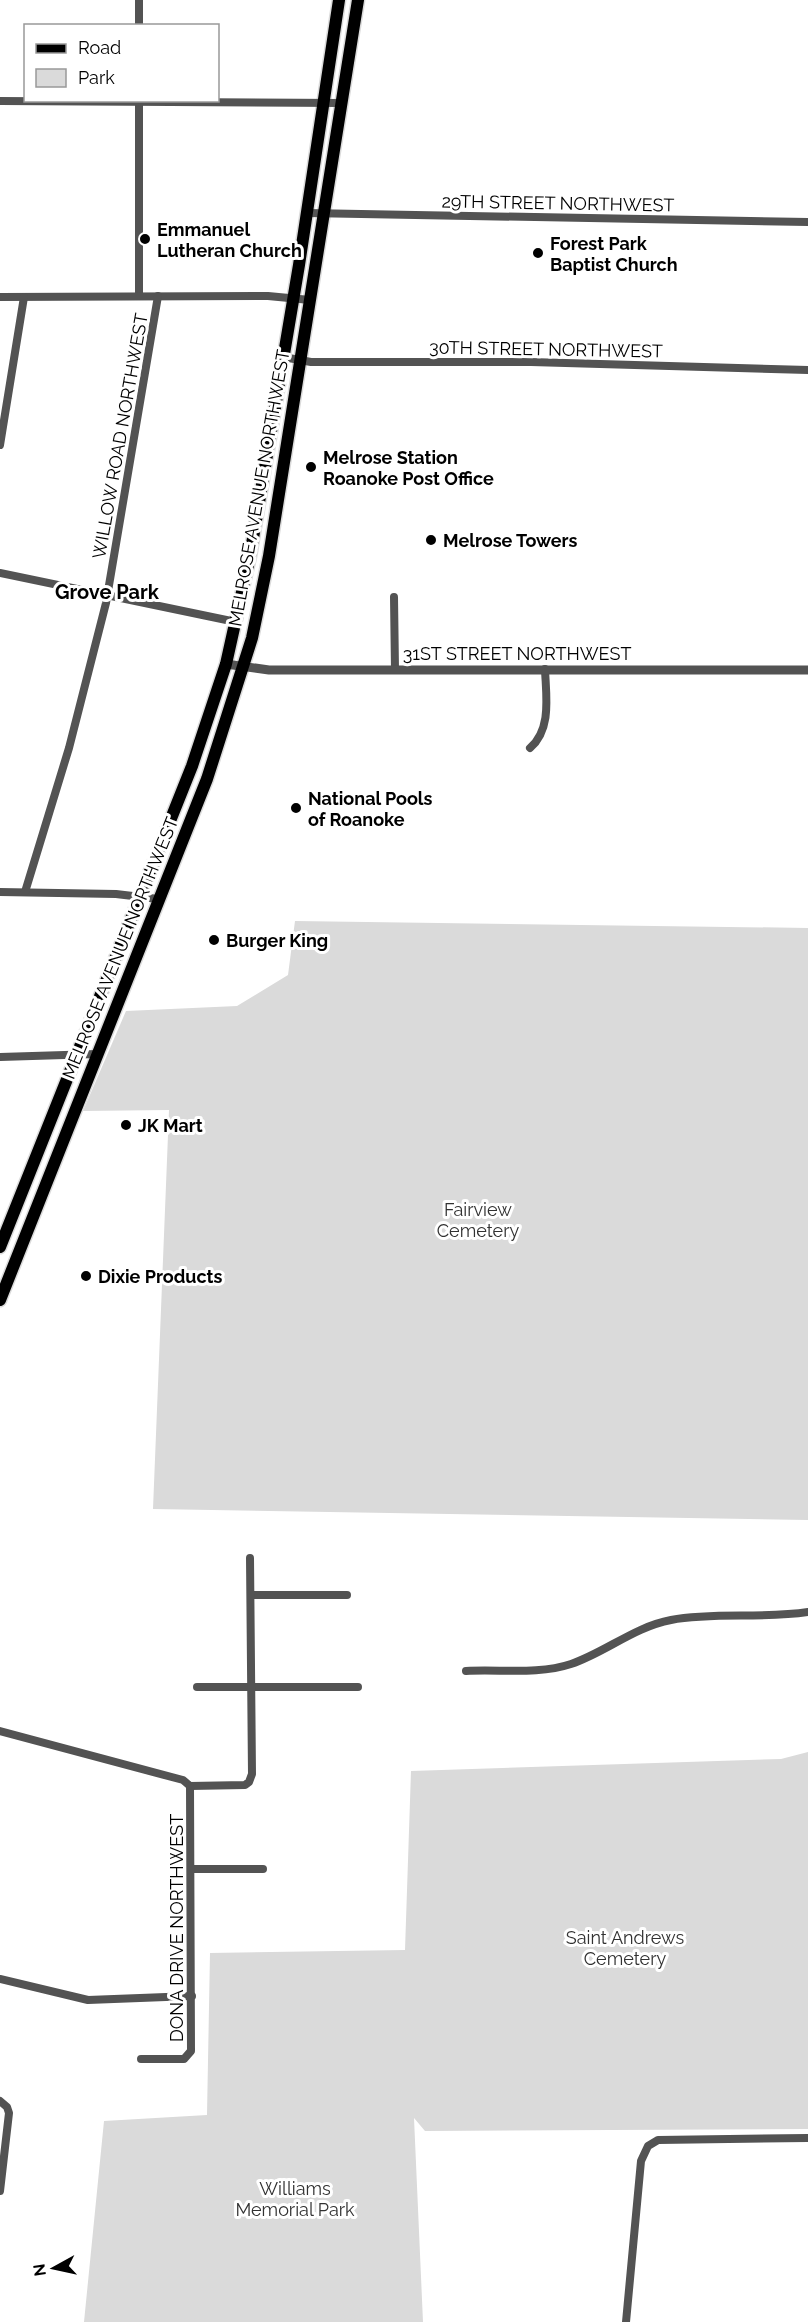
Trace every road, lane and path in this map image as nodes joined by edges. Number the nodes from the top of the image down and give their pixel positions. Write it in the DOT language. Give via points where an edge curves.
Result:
graph roads {
  1 [pos="139,0"];
  2 [pos="339,0"];
  3 [pos="358,0"];
  4 [pos="139,24"];
  5 [pos="0,101"];
  6 [pos="24,101"];
  7 [pos="139,102"];
  8 [pos="219,102"];
  9 [pos="324,103"];
  10 [pos="341,103"];
  11 [pos="307,213"];
  12 [pos="323,214"];
  13 [pos="808,222"];
  14 [pos="140,296"];
  15 [pos="159,296"];
  16 [pos="0,297"];
  17 [pos="24,297"];
  18 [pos="294,298"];
  19 [pos="310,300"];
  20 [pos="283,357"];
  21 [pos="300,360"];
  22 [pos="808,370"];
  23 [pos="0,445"];
  24 [pos="0,573"];
  25 [pos="107,597"];
  26 [pos="394,597"];
  27 [pos="236,622"];
  28 [pos="225,664"];
  29 [pos="243,667"];
  30 [pos="545,669"];
  31 [pos="394,670"];
  32 [pos="808,670"];
  33 [pos="530,748"];
  34 [pos="0,892"];
  35 [pos="25,892"];
  36 [pos="140,896"];
  37 [pos="158,899"];
  38 [pos="97,1054"];
  39 [pos="76,1055"];
  40 [pos="0,1057"];
  41 [pos="0,1247"];
  42 [pos="0,1300"];
  43 [pos="250,1558"];
  44 [pos="251,1595"];
  45 [pos="348,1595"];
  46 [pos="808,1612"];
  47 [pos="466,1671"];
  48 [pos="197,1687"];
  49 [pos="252,1687"];
  50 [pos="358,1687"];
  51 [pos="0,1731"];
  52 [pos="190,1786"];
  53 [pos="190,1869"];
  54 [pos="263,1869"];
  55 [pos="0,1979"];
  56 [pos="192,1996"];
  57 [pos="141,2059"];
  58 [pos="3,2103"];
  59 [pos="808,2138"];
  60 [pos="0,2191"];
  61 [pos="626,2322"];
  1 -- 4 [label="street"];
  2 -- 9 [label="main road, MELROSE AVENUE NORTHWEST"];
  3 -- 10 [label="main road, MELROSE AVENUE NORTHWEST"];
  5 -- 6 [label="street"];
  7 -- 14 [label="street"];
  8 -- 9 [label="street"];
  9 -- 10 [label="street"];
  9 -- 11 [label="main road, MELROSE AVENUE NORTHWEST"];
  10 -- 12 [label="main road, MELROSE AVENUE NORTHWEST"];
  11 -- 12 [label="street, 29TH STREET NORTHWEST"];
  11 -- 18 [label="main road, MELROSE AVENUE NORTHWEST"];
  12 -- 13 [label="street, 29TH STREET NORTHWEST"];
  12 -- 19 [label="main road, MELROSE AVENUE NORTHWEST"];
  14 -- 15 [label="street"];
  14 -- 17 [label="street"];
  15 -- 18 [label="street"];
  15 -- 25 [label="street, WILLOW ROAD NORTHWEST"];
  16 -- 17 [label="street"];
  17 -- 23 [label="street"];
  18 -- 19 [label="street"];
  18 -- 20 [label="main road, MELROSE AVENUE NORTHWEST"];
  19 -- 21 [label="main road, MELROSE AVENUE NORTHWEST"];
  20 -- 21 [label="street, 30TH STREET NORTHWEST"];
  20 -- 27 [label="main road, MELROSE AVENUE NORTHWEST"];
  21 -- 22 [label="street, 30TH STREET NORTHWEST"];
  21 -- 29 [label="main road, MELROSE AVENUE NORTHWEST" via="268,566"];
  24 -- 25 [label="street"];
  25 -- 27 [label="street"];
  25 -- 35 [label="street, WILLOW ROAD NORTHWEST" via="69,748"];
  26 -- 31 [label="street"];
  27 -- 28 [label="main road, MELROSE AVENUE NORTHWEST"];
  28 -- 29 [label="street, 31ST STREET NORTHWEST"];
  28 -- 36 [label="main road, MELROSE AVENUE NORTHWEST" via="192,766"];
  29 -- 31 [label="street, 31ST STREET NORTHWEST"];
  29 -- 37 [label="main road, MELROSE AVENUE NORTHWEST" via="207,778"];
  30 -- 31 [label="street, 31ST STREET NORTHWEST"];
  30 -- 32 [label="street, 31ST STREET NORTHWEST"];
  30 -- 33 [label="street" via="545,720 542,734"];
  34 -- 35 [label="street"];
  35 -- 36 [label="street"];
  36 -- 37 [label="street"];
  36 -- 39 [label="main road, MELROSE AVENUE NORTHWEST"];
  37 -- 38 [label="main road, MELROSE AVENUE NORTHWEST"];
  38 -- 39 [label="street"];
  38 -- 42 [label="main road, MELROSE AVENUE NORTHWEST"];
  39 -- 40 [label="street"];
  39 -- 41 [label="main road, MELROSE AVENUE NORTHWEST"];
  43 -- 44 [label="street"];
  44 -- 45 [label="street"];
  44 -- 49 [label="street"];
  46 -- 47 [label="street" via="671,1620 634,1632 590,1656 556,1668"];
  48 -- 49 [label="street"];
  49 -- 50 [label="street"];
  49 -- 52 [label="street" via="252,1777 245,1785"];
  51 -- 52 [label="street" via="183,1780"];
  52 -- 53 [label="street, DONA DRIVE NORTHWEST"];
  53 -- 54 [label="street"];
  53 -- 56 [label="street, DONA DRIVE NORTHWEST"];
  55 -- 56 [label="street" via="88,2000"];
  56 -- 57 [label="street, DONA DRIVE NORTHWEST" via="190,2055 184,2059"];
  58 -- 60 [label="street" via="9,2119"];
  59 -- 61 [label="street" via="679,2139 652,2142 648,2146 641,2161"];
}
